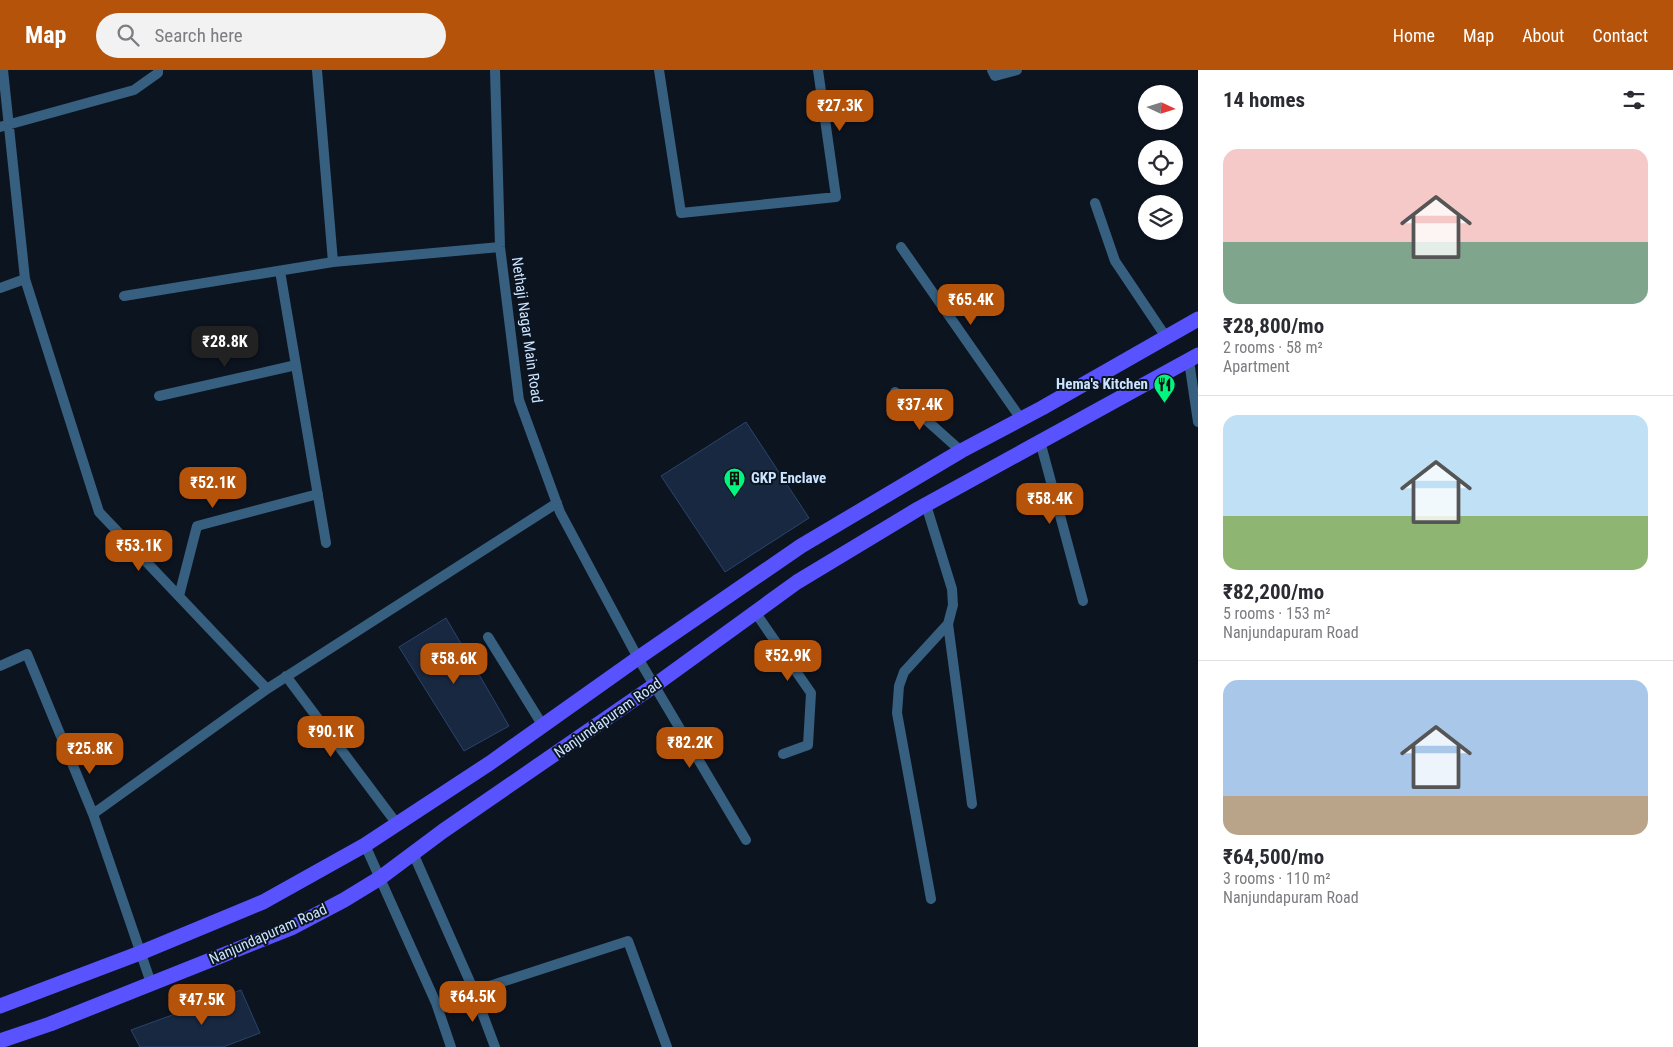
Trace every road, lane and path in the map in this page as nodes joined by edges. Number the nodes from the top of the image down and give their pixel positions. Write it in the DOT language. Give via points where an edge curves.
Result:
graph roads {
  1 [pos="4,70"];
  2 [pos="158,70"];
  3 [pos="317,70"];
  4 [pos="495,70"];
  5 [pos="659,70"];
  6 [pos="818,70"];
  7 [pos="992,70"];
  8 [pos="1017,70"];
  9 [pos="5,126"];
  10 [pos="1095,204"];
  11 [pos="500,247"];
  12 [pos="901,247"];
  13 [pos="333,262"];
  14 [pos="280,270"];
  15 [pos="25,279"];
  16 [pos="0,288"];
  17 [pos="124,296"];
  18 [pos="1198,319"];
  19 [pos="1166,337"];
  20 [pos="1193,358"];
  21 [pos="296,365"];
  22 [pos="896,392"];
  23 [pos="160,396"];
  24 [pos="1021,419"];
  25 [pos="1198,422"];
  26 [pos="1040,442"];
  27 [pos="961,451"];
  28 [pos="318,494"];
  29 [pos="557,503"];
  30 [pos="926,505"];
  31 [pos="326,543"];
  32 [pos="179,596"];
  33 [pos="1083,601"];
  34 [pos="755,612"];
  35 [pos="948,624"];
  36 [pos="488,636"];
  37 [pos="638,658"];
  38 [pos="0,666"];
  39 [pos="286,676"];
  40 [pos="655,685"];
  41 [pos="267,689"];
  42 [pos="543,726"];
  43 [pos="783,754"];
  44 [pos="972,804"];
  45 [pos="93,814"];
  46 [pos="397,824"];
  47 [pos="746,840"];
  48 [pos="365,845"];
  49 [pos="413,853"];
  50 [pos="380,878"];
  51 [pos="931,899"];
  52 [pos="140,953"];
  53 [pos="151,983"];
  54 [pos="474,991"];
  55 [pos="0,1006"];
  56 [pos="0,1042"];
  57 [pos="451,1047"];
  58 [pos="495,1047"];
  59 [pos="667,1047"];
  1 -- 9 [label="street"];
  2 -- 9 [label="street" via="158,74 134,90"];
  3 -- 13 [label="street"];
  4 -- 11 [label="street, Nethaji Nagar Main Road"];
  5 -- 6 [label="street" via="681,213 836,197"];
  7 -- 8 [label="street" via="995,76"];
  9 -- 15 [label="street"];
  10 -- 19 [label="street" via="1115,261"];
  11 -- 13 [label="street"];
  11 -- 29 [label="street, Nethaji Nagar Main Road" via="519,400"];
  12 -- 24 [label="street"];
  13 -- 14 [label="street"];
  14 -- 17 [label="street"];
  14 -- 21 [label="street"];
  15 -- 16 [label="street"];
  15 -- 32 [label="street" via="99,512"];
  18 -- 19 [label="main road, Nanjundapuram Road"];
  19 -- 24 [label="main road, Nanjundapuram Road"];
  20 -- 25 [label="street"];
  20 -- 26 [label="main road, Nanjundapuram Road"];
  21 -- 23 [label="street"];
  21 -- 28 [label="street"];
  22 -- 27 [label="street"];
  24 -- 27 [label="main road, Nanjundapuram Road"];
  26 -- 30 [label="main road, Nanjundapuram Road"];
  26 -- 33 [label="street"];
  27 -- 37 [label="main road, Nanjundapuram Road" via="801,546"];
  28 -- 31 [label="street"];
  28 -- 32 [label="street" via="197,526"];
  29 -- 37 [label="street, Nethaji Nagar Main Road"];
  29 -- 39 [label="street"];
  30 -- 34 [label="main road, Nanjundapuram Road" via="820,567"];
  30 -- 35 [label="street" via="952,589"];
  32 -- 41 [label="street"];
  34 -- 40 [label="main road, Nanjundapuram Road"];
  34 -- 43 [label="street" via="811,693 808,745"];
  35 -- 44 [label="street"];
  35 -- 51 [label="street" via="904,672 896,713"];
  36 -- 42 [label="street"];
  37 -- 40 [label="street, Nethaji Nagar Main Road"];
  37 -- 42 [label="main road, Nanjundapuram Road"];
  38 -- 45 [label="street" via="27,654"];
  39 -- 41 [label="street"];
  39 -- 46 [label="street"];
  40 -- 47 [label="street, Nethaji Nagar Main Road"];
  40 -- 49 [label="main road, Nanjundapuram Road"];
  41 -- 45 [label="street"];
  42 -- 46 [label="main road, Nanjundapuram Road"];
  45 -- 52 [label="street"];
  46 -- 48 [label="main road, Nanjundapuram Road"];
  48 -- 50 [label="street"];
  48 -- 52 [label="main road, Nanjundapuram Road" via="263,902"];
  49 -- 50 [label="main road, Nanjundapuram Road"];
  49 -- 54 [label="street"];
  50 -- 53 [label="main road, Nanjundapuram Road" via="291,928"];
  50 -- 57 [label="street" via="436,1003"];
  52 -- 53 [label="street"];
  52 -- 55 [label="main road, Nanjundapuram Road"];
  53 -- 56 [label="main road, Nanjundapuram Road"];
  54 -- 58 [label="street"];
  54 -- 59 [label="street" via="628,941"];
}
